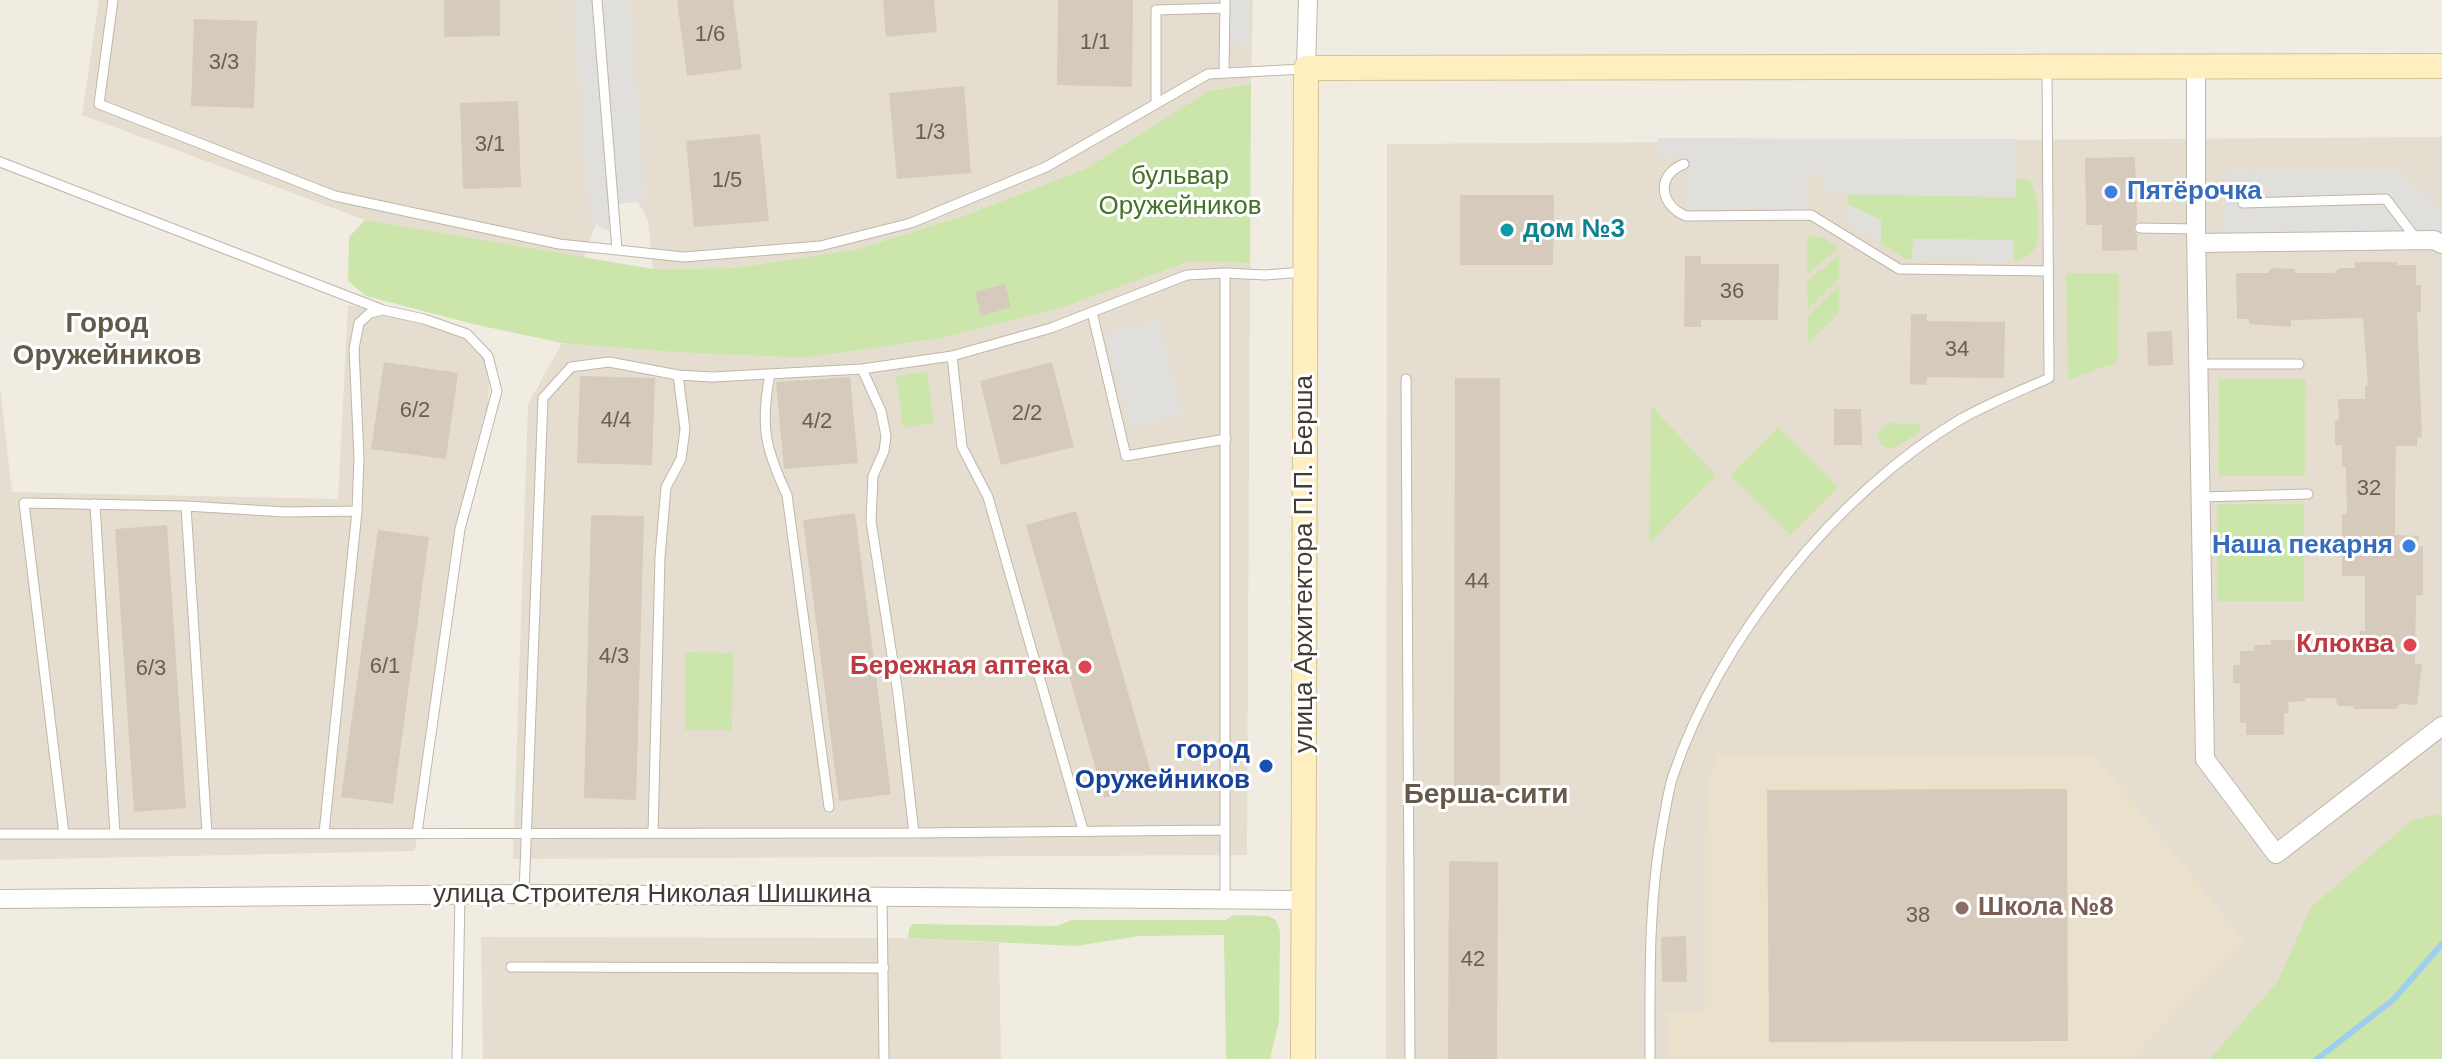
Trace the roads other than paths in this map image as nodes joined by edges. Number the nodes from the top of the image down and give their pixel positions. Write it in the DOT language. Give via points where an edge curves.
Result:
graph roads {
  1 [pos="113,0"];
  2 [pos="597,0"];
  3 [pos="1308,0"];
  4 [pos="1225,4"];
  5 [pos="2047,65"];
  6 [pos="2196,66"];
  7 [pos="2442,66"];
  8 [pos="1306,68"];
  9 [pos="1224,73"];
  10 [pos="1156,104"];
  11 [pos="0,162"];
  12 [pos="1684,164"];
  13 [pos="2243,203"];
  14 [pos="2140,228"];
  15 [pos="2196,236"];
  16 [pos="2417,240"];
  17 [pos="2442,244"];
  18 [pos="617,250"];
  19 [pos="2048,271"];
  20 [pos="1307,272"];
  21 [pos="1225,273"];
  22 [pos="383,310"];
  23 [pos="1092,312"];
  24 [pos="952,356"];
  25 [pos="2199,364"];
  26 [pos="2299,364"];
  27 [pos="862,369"];
  28 [pos="770,374"];
  29 [pos="678,375"];
  30 [pos="1406,379"];
  31 [pos="1226,439"];
  32 [pos="2308,494"];
  33 [pos="2201,497"];
  34 [pos="95,504"];
  35 [pos="186,506"];
  36 [pos="357,511"];
  37 [pos="2442,726"];
  38 [pos="829,807"];
  39 [pos="1083,830"];
  40 [pos="1224,830"];
  41 [pos="207,833"];
  42 [pos="324,833"];
  43 [pos="417,833"];
  44 [pos="525,833"];
  45 [pos="653,833"];
  46 [pos="914,833"];
  47 [pos="0,834"];
  48 [pos="64,834"];
  49 [pos="115,834"];
  50 [pos="460,894"];
  51 [pos="524,894"];
  52 [pos="882,896"];
  53 [pos="1225,897"];
  54 [pos="0,899"];
  55 [pos="1303,900"];
  56 [pos="511,967"];
  57 [pos="884,968"];
  58 [pos="457,1059"];
  59 [pos="884,1059"];
  60 [pos="1303,1059"];
  61 [pos="1410,1059"];
  62 [pos="1650,1059"];
  1 -- 18 [label="lane" via="99,104 335,196 559,244"];
  2 -- 18 [label="lane"];
  3 -- 8 [label="street"];
  4 -- 9 [label="lane"];
  4 -- 10 [label="lane" via="1156,10"];
  5 -- 6 [label="street"];
  5 -- 8 [label="street"];
  5 -- 19 [label="lane"];
  6 -- 7 [label="street"];
  6 -- 15 [label="street"];
  8 -- 9 [label="lane"];
  8 -- 20 [label="street, улица Архитектора П.П. Берша"];
  9 -- 10 [label="lane" via="1208,74"];
  10 -- 18 [label="lane" via="1046,167 911,223 820,246 684,257"];
  11 -- 22 [label="lane"];
  12 -- 19 [label="lane" via="1673,168 1665,191 1666,202 1686,216 1811,215 1899,269"];
  13 -- 16 [label="lane" via="2386,199"];
  14 -- 15 [label="lane"];
  15 -- 16 [label="street"];
  15 -- 25 [label="street"];
  16 -- 17 [label="street"];
  19 -- 62 [label="lane" via="2049,378 1961,419 1890,470 1784,576 1706,698 1672,777 1657,855 1649,936"];
  20 -- 21 [label="lane"];
  20 -- 55 [label="street, улица Архитектора П.П. Берша"];
  21 -- 23 [label="lane" via="1187,275"];
  21 -- 31 [label="lane"];
  22 -- 36 [label="lane" via="359,323 354,349"];
  22 -- 43 [label="lane" via="467,334 488,356 497,391 460,529"];
  23 -- 24 [label="lane"];
  23 -- 31 [label="lane" via="1126,456"];
  24 -- 27 [label="lane"];
  24 -- 39 [label="lane" via="962,447 988,497"];
  25 -- 26 [label="lane"];
  25 -- 33 [label="street"];
  27 -- 28 [label="lane"];
  27 -- 46 [label="lane" via="886,436 873,476 871,521"];
  28 -- 29 [label="lane"];
  28 -- 38 [label="lane" via="764,404 769,456 787,495"];
  29 -- 44 [label="lane" via="609,362 571,367 543,398"];
  29 -- 45 [label="lane" via="685,429 681,459 666,487 660,557"];
  30 -- 61 [label="lane"];
  31 -- 40 [label="lane"];
  32 -- 33 [label="lane"];
  33 -- 37 [label="street" via="2205,759 2276,854"];
  34 -- 35 [label="lane"];
  34 -- 48 [label="lane" via="24,503"];
  34 -- 49 [label="lane"];
  35 -- 36 [label="lane"];
  35 -- 41 [label="lane"];
  36 -- 42 [label="lane"];
  39 -- 40 [label="lane"];
  39 -- 46 [label="lane"];
  40 -- 53 [label="lane"];
  41 -- 42 [label="lane"];
  41 -- 49 [label="lane"];
  42 -- 43 [label="lane"];
  43 -- 44 [label="lane"];
  44 -- 45 [label="lane"];
  44 -- 51 [label="lane"];
  45 -- 46 [label="lane"];
  47 -- 48 [label="lane"];
  48 -- 49 [label="lane"];
  50 -- 51 [label="street, улица Строителя Николая Шишкина"];
  50 -- 54 [label="street, улица Строителя Николая Шишкина"];
  50 -- 58 [label="lane"];
  51 -- 52 [label="street, улица Строителя Николая Шишкина"];
  52 -- 53 [label="street, улица Строителя Николая Шишкина"];
  52 -- 57 [label="lane"];
  53 -- 55 [label="street, улица Строителя Николая Шишкина"];
  55 -- 60 [label="street, улица Архитектора П.П. Берша"];
  56 -- 57 [label="lane"];
  57 -- 59 [label="lane"];
}
